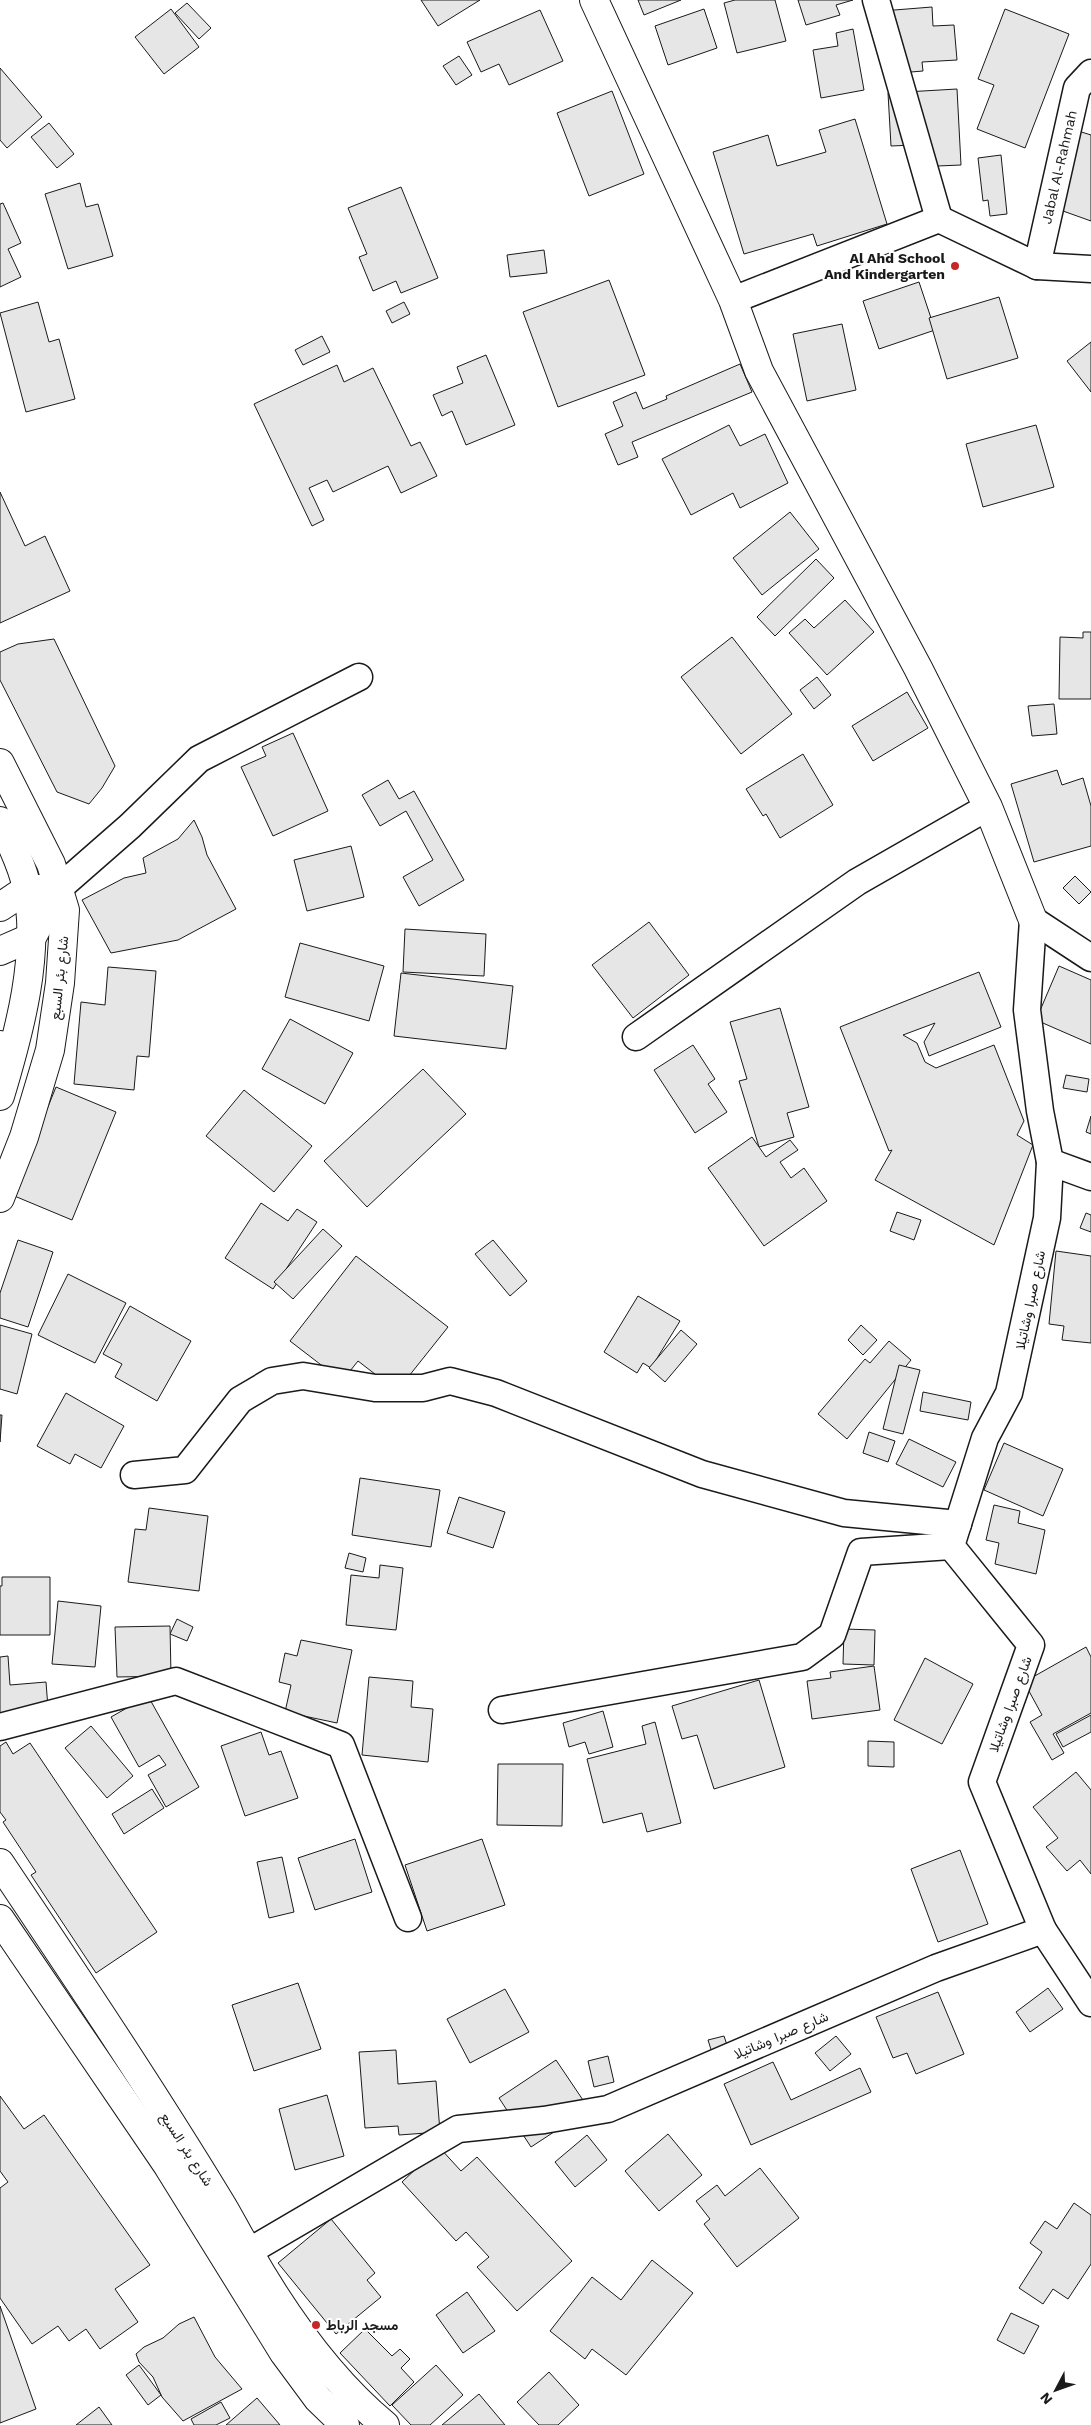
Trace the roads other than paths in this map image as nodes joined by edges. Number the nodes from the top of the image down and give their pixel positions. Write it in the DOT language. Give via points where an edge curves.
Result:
graph roads {
  1 [pos="594,0"];
  2 [pos="876,0"];
  3 [pos="1091,73"];
  4 [pos="939,219"];
  5 [pos="1037,266"];
  6 [pos="1091,268"];
  7 [pos="733,300"];
  8 [pos="359,678"];
  9 [pos="0,763"];
  10 [pos="988,807"];
  11 [pos="0,821"];
  12 [pos="27,889"];
  13 [pos="58,889"];
  14 [pos="0,907"];
  15 [pos="1033,920"];
  16 [pos="32,937"];
  17 [pos="0,951"];
  18 [pos="1091,958"];
  19 [pos="636,1037"];
  20 [pos="0,1045"];
  21 [pos="3,1085"];
  22 [pos="1050,1162"];
  23 [pos="1091,1177"];
  24 [pos="0,1198"];
  25 [pos="134,1475"];
  26 [pos="954,1535"];
  27 [pos="502,1710"];
  28 [pos="0,1727"];
  29 [pos="0,1863"];
  30 [pos="408,1918"];
  31 [pos="0,1919"];
  32 [pos="1043,1930"];
  33 [pos="1091,2003"];
  34 [pos="248,2252"];
  35 [pos="345,2425"];
  36 [pos="386,2425"];
  1 -- 7 [label="street"];
  2 -- 4 [label="street"];
  3 -- 5 [label="street, Jabal Al-Rahmah" via="1077,88"];
  4 -- 5 [label="street"];
  4 -- 7 [label="street"];
  5 -- 6 [label="street"];
  7 -- 10 [label="street" via="759,371 918,668"];
  8 -- 13 [label="street" via="199,759"];
  9 -- 13 [label="street, شارع بئر السبع" via="51,864"];
  10 -- 15 [label="street"];
  10 -- 19 [label="street" via="857,882"];
  11 -- 12 [label="street"];
  12 -- 13 [label="street"];
  12 -- 14 [label="street"];
  12 -- 16 [label="street"];
  13 -- 16 [label="street"];
  13 -- 24 [label="street, شارع بئر السبع" via="65,910 60,983 50,1050 24,1137"];
  15 -- 18 [label="street"];
  15 -- 22 [label="street, شارع صبرا وشاتيلا" via="1027,1010"];
  16 -- 17 [label="street"];
  16 -- 21 [label="street" via="23,1006"];
  20 -- 21 [label="street"];
  22 -- 23 [label="street"];
  22 -- 26 [label="street, شارع صبرا وشاتيلا" via="1045,1231 1009,1393 985,1438"];
  25 -- 26 [label="street" via="185,1470 240,1400 272,1381 303,1376 375,1388 413,1388 450,1381 496,1393 702,1474 844,1513"];
  26 -- 27 [label="street" via="861,1552 832,1635 802,1658"];
  26 -- 32 [label="street, شارع صبرا وشاتيلا" via="1031,1645 982,1782"];
  28 -- 30 [label="street" via="176,1681 341,1745"];
  29 -- 34 [label="street, شارع بئر السبع" via="216,2194"];
  31 -- 35 [label="street, شارع بئر السبع" via="168,2166 284,2354 318,2400"];
  32 -- 33 [label="street"];
  32 -- 34 [label="street, شارع صبرا وشاتيلا" via="936,1968 608,2109 458,2129"];
  34 -- 36 [label="street, شارع بئر السبع" via="327,2367"];
}
